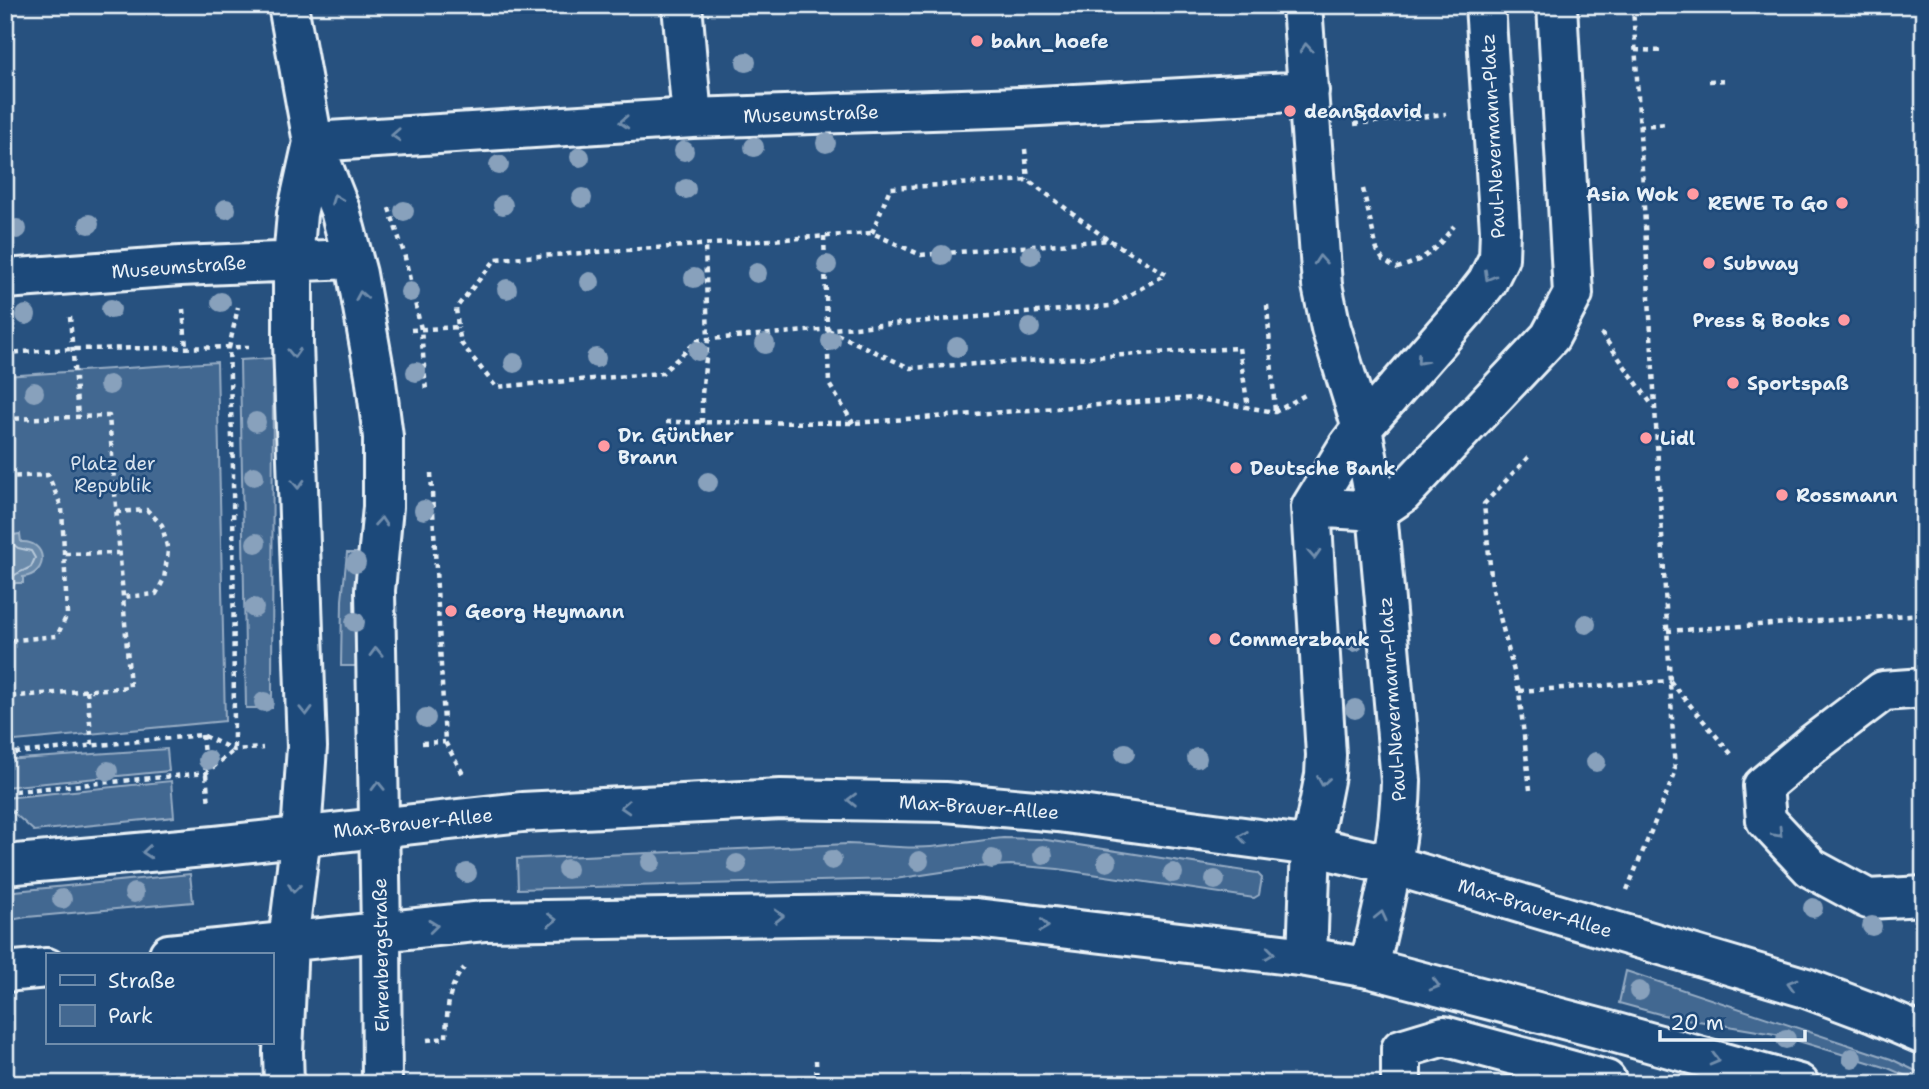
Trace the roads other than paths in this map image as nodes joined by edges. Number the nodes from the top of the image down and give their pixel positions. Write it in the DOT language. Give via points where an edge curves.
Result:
graph roads {
  1 [pos="288,5"];
  2 [pos="682,5"];
  3 [pos="698,5"];
  4 [pos="1302,5"];
  5 [pos="1485,5"];
  6 [pos="1557,5"];
  7 [pos="685,46"];
  8 [pos="1309,91"];
  9 [pos="692,118"];
  10 [pos="313,142"];
  11 [pos="354,259"];
  12 [pos="293,260"];
  13 [pos="5,279"];
  14 [pos="1362,428"];
  15 [pos="1311,507"];
  16 [pos="1377,511"];
  17 [pos="1924,688"];
  18 [pos="379,827"];
  19 [pos="301,835"];
  20 [pos="1311,846"];
  21 [pos="5,864"];
  22 [pos="1392,865"];
  23 [pos="1924,896"];
  24 [pos="382,932"];
  25 [pos="288,942"];
  26 [pos="179,953"];
  27 [pos="1307,957"];
  28 [pos="46,968"];
  29 [pos="1369,968"];
  30 [pos="5,972"];
  31 [pos="1924,1035"];
  32 [pos="284,1084"];
  33 [pos="382,1084"];
  34 [pos="1401,1084"];
  35 [pos="1604,1084"];
  36 [pos="1799,1084"];
  1 -- 10 [label="main road"];
  2 -- 7 [label="main road"];
  3 -- 7 [label="main road" via="700,26"];
  8 -- 4 [label="main road, Paul-Nevermann-Platz, one-way"];
  5 -- 14 [label="main road, Paul-Nevermann-Platz, one-way" via="1499,258 1466,309"];
  6 -- 16 [label="main road" via="1573,294 1550,337 1402,494"];
  7 -- 9 [label="main road"];
  8 -- 9 [label="main road, Museumstraße"];
  14 -- 8 [label="main road, Paul-Nevermann-Platz, one-way" via="1322,285"];
  9 -- 10 [label="main road, Museumstraße, one-way"];
  11 -- 10 [label="main road, one-way"];
  10 -- 12 [label="main road" via="297,214"];
  11 -- 12 [label="main road, Museumstraße"];
  18 -- 11 [label="main road, one-way" via="375,590 383,508 383,437"];
  12 -- 13 [label="main road, Museumstraße"];
  12 -- 19 [label="main road, one-way" via="307,747"];
  14 -- 15 [label="main road, Paul-Nevermann-Platz"];
  14 -- 16 [label="main road, Paul-Nevermann-Platz"];
  15 -- 16 [label="main road"];
  15 -- 20 [label="main road, one-way" via="1326,755"];
  16 -- 22 [label="main road, Paul-Nevermann-Platz" via="1401,781"];
  17 -- 23 [label="main road, one-way" via="1883,691 1763,786 1766,820 1811,868 1868,899"];
  18 -- 19 [label="main road, Max-Brauer-Allee"];
  20 -- 18 [label="main road, Max-Brauer-Allee, one-way" via="1058,812 945,802 781,799 522,812"];
  18 -- 24 [label="main road, Ehrenbergstraße"];
  19 -- 21 [label="main road, Max-Brauer-Allee, one-way"];
  19 -- 25 [label="main road, one-way"];
  20 -- 22 [label="main road, Max-Brauer-Allee"];
  20 -- 27 [label="main road"];
  29 -- 22 [label="main road, Paul-Nevermann-Platz, one-way"];
  31 -- 22 [label="main road, Max-Brauer-Allee, one-way" via="1806,988"];
  24 -- 25 [label="main road"];
  24 -- 27 [label="main road, one-way" via="484,920 976,918"];
  24 -- 33 [label="main road, Ehrenbergstraße"];
  25 -- 26 [label="main road"];
  25 -- 32 [label="main road"];
  27 -- 29 [label="main road"];
  28 -- 30 [label="main road"];
  29 -- 36 [label="main road, one-way"];
  34 -- 35 [label="main road" via="1401,1049 1444,1036 1606,1080"];
}
